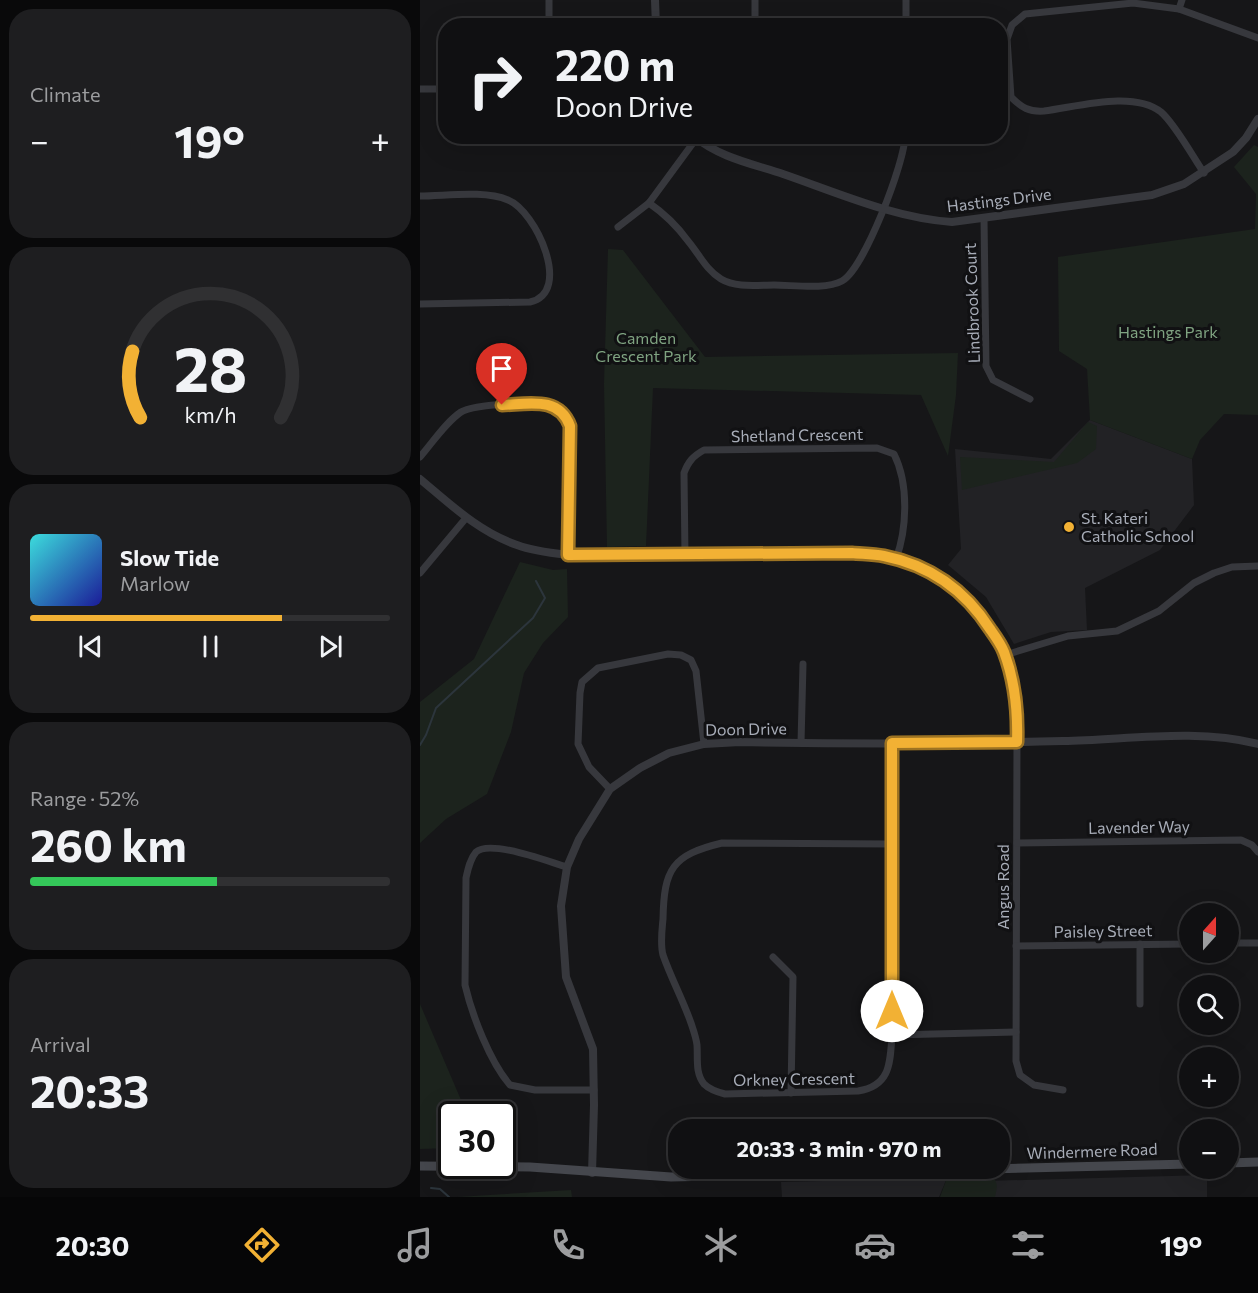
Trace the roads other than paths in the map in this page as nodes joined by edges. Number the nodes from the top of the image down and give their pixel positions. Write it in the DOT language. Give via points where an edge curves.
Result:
graph roads {
  1 [pos="549,0"];
  2 [pos="656,0"];
  3 [pos="755,0"];
  4 [pos="906,0"];
  5 [pos="1182,0"];
  6 [pos="1179,9"];
  7 [pos="549,18"];
  8 [pos="656,18"];
  9 [pos="755,18"];
  10 [pos="906,18"];
  11 [pos="1008,36"];
  12 [pos="1258,38"];
  13 [pos="1008,54"];
  14 [pos="420,89"];
  15 [pos="438,89"];
  16 [pos="1258,119"];
  17 [pos="691,144"];
  18 [pos="706,144"];
  19 [pos="905,144"];
  20 [pos="1204,173"];
  21 [pos="420,196"];
  22 [pos="649,203"];
  23 [pos="884,209"];
  24 [pos="984,218"];
  25 [pos="618,227"];
  26 [pos="420,304"];
  27 [pos="1030,399"];
  28 [pos="420,457"];
  29 [pos="420,479"];
  30 [pos="466,518"];
  31 [pos="568,555"];
  32 [pos="686,556"];
  33 [pos="896,560"];
  34 [pos="1258,566"];
  35 [pos="420,573"];
  36 [pos="1005,655"];
  37 [pos="803,664"];
  38 [pos="1017,742"];
  39 [pos="801,743"];
  40 [pos="892,743"];
  41 [pos="704,744"];
  42 [pos="1258,744"];
  43 [pos="610,789"];
  44 [pos="1017,843"];
  45 [pos="892,844"];
  46 [pos="1258,852"];
  47 [pos="567,867"];
  48 [pos="1239,943"];
  49 [pos="1258,943"];
  50 [pos="1140,944"];
  51 [pos="1179,944"];
  52 [pos="1016,946"];
  53 [pos="773,957"];
  54 [pos="1140,1005"];
  55 [pos="1016,1032"];
  56 [pos="892,1035"];
  57 [pos="594,1090"];
  58 [pos="1063,1090"];
  59 [pos="791,1093"];
  60 [pos="1258,1162"];
  61 [pos="1239,1163"];
  62 [pos="1179,1164"];
  63 [pos="420,1166"];
  64 [pos="592,1173"];
  1 -- 7 [label="street"];
  2 -- 8 [label="street"];
  3 -- 9 [label="street"];
  4 -- 10 [label="street"];
  5 -- 6 [label="street"];
  6 -- 11 [label="street" via="1133,3 1026,14 1012,25"];
  6 -- 12 [label="street"];
  13 -- 20 [label="street" via="1011,97 1022,107 1033,112 1123,101 1144,103 1162,113"];
  14 -- 15 [label="street"];
  16 -- 20 [label="street, Hastings Drive" via="1233,152"];
  17 -- 22 [label="street"];
  18 -- 23 [label="street, Hastings Drive"];
  19 -- 23 [label="street"];
  20 -- 24 [label="street, Hastings Drive" via="1152,195"];
  21 -- 26 [label="street" via="489,195 510,201 520,208 540,239 550,281 546,294 530,302"];
  22 -- 23 [label="street" via="668,216 707,268 721,280 737,285 829,285 844,280 857,266"];
  22 -- 25 [label="street"];
  23 -- 24 [label="street, Hastings Drive" via="922,220"];
  24 -- 27 [label="street, Lindbrook Court" via="986,366 993,381"];
  28 -- 31 [label="street" via="463,411 481,406 557,407 570,426"];
  29 -- 30 [label="street"];
  30 -- 31 [label="street" via="516,545"];
  30 -- 35 [label="street"];
  31 -- 32 [label="street"];
  32 -- 33 [label="street" via="852,553"];
  32 -- 33 [label="street, Shetland Crescent" via="684,473 695,455 704,450 877,448 894,454 902,476 905,526"];
  33 -- 36 [label="street" via="917,566 957,589 986,623"];
  34 -- 36 [label="street" via="1232,567 1214,573 1159,610 1117,631 1068,636"];
  36 -- 38 [label="street" via="1013,683"];
  37 -- 39 [label="street"];
  38 -- 40 [label="street, Doon Drive"];
  38 -- 42 [label="street, Doon Drive" via="1192,736"];
  38 -- 44 [label="street, Angus Road"];
  39 -- 40 [label="street, Doon Drive"];
  39 -- 41 [label="street, Doon Drive"];
  40 -- 45 [label="street, Orkney Crescent"];
  41 -- 43 [label="street, Doon Drive" via="669,753"];
  41 -- 43 [label="street" via="696,671 691,660 668,654 598,668 582,682 578,744 589,767"];
  43 -- 47 [label="street, Doon Drive" via="579,839"];
  44 -- 46 [label="street, Lavender Way" via="1241,840"];
  44 -- 52 [label="street, Angus Road"];
  45 -- 56 [label="street, Orkney Crescent"];
  45 -- 59 [label="street, Orkney Crescent" via="722,843 689,854 668,874 662,953 690,1022 704,1084 725,1094"];
  47 -- 57 [label="street, Doon Drive" via="561,906 566,977 593,1049"];
  47 -- 57 [label="street" via="499,848 483,848 475,853 466,878 465,985 499,1072 510,1086"];
  48 -- 49 [label="street"];
  50 -- 51 [label="street, Paisley Street"];
  50 -- 52 [label="street, Paisley Street"];
  50 -- 54 [label="street"];
  52 -- 55 [label="street, Angus Road"];
  53 -- 59 [label="street" via="793,976"];
  55 -- 56 [label="street"];
  55 -- 58 [label="street, Angus Road" via="1020,1075 1034,1085"];
  56 -- 59 [label="street, Orkney Crescent" via="886,1072 881,1082 870,1089"];
  57 -- 64 [label="street, Doon Drive"];
  60 -- 61 [label="main road"];
  62 -- 64 [label="main road, Windermere Road" via="671,1177"];
  63 -- 64 [label="main road, Windermere Road" via="530,1167"];
}
